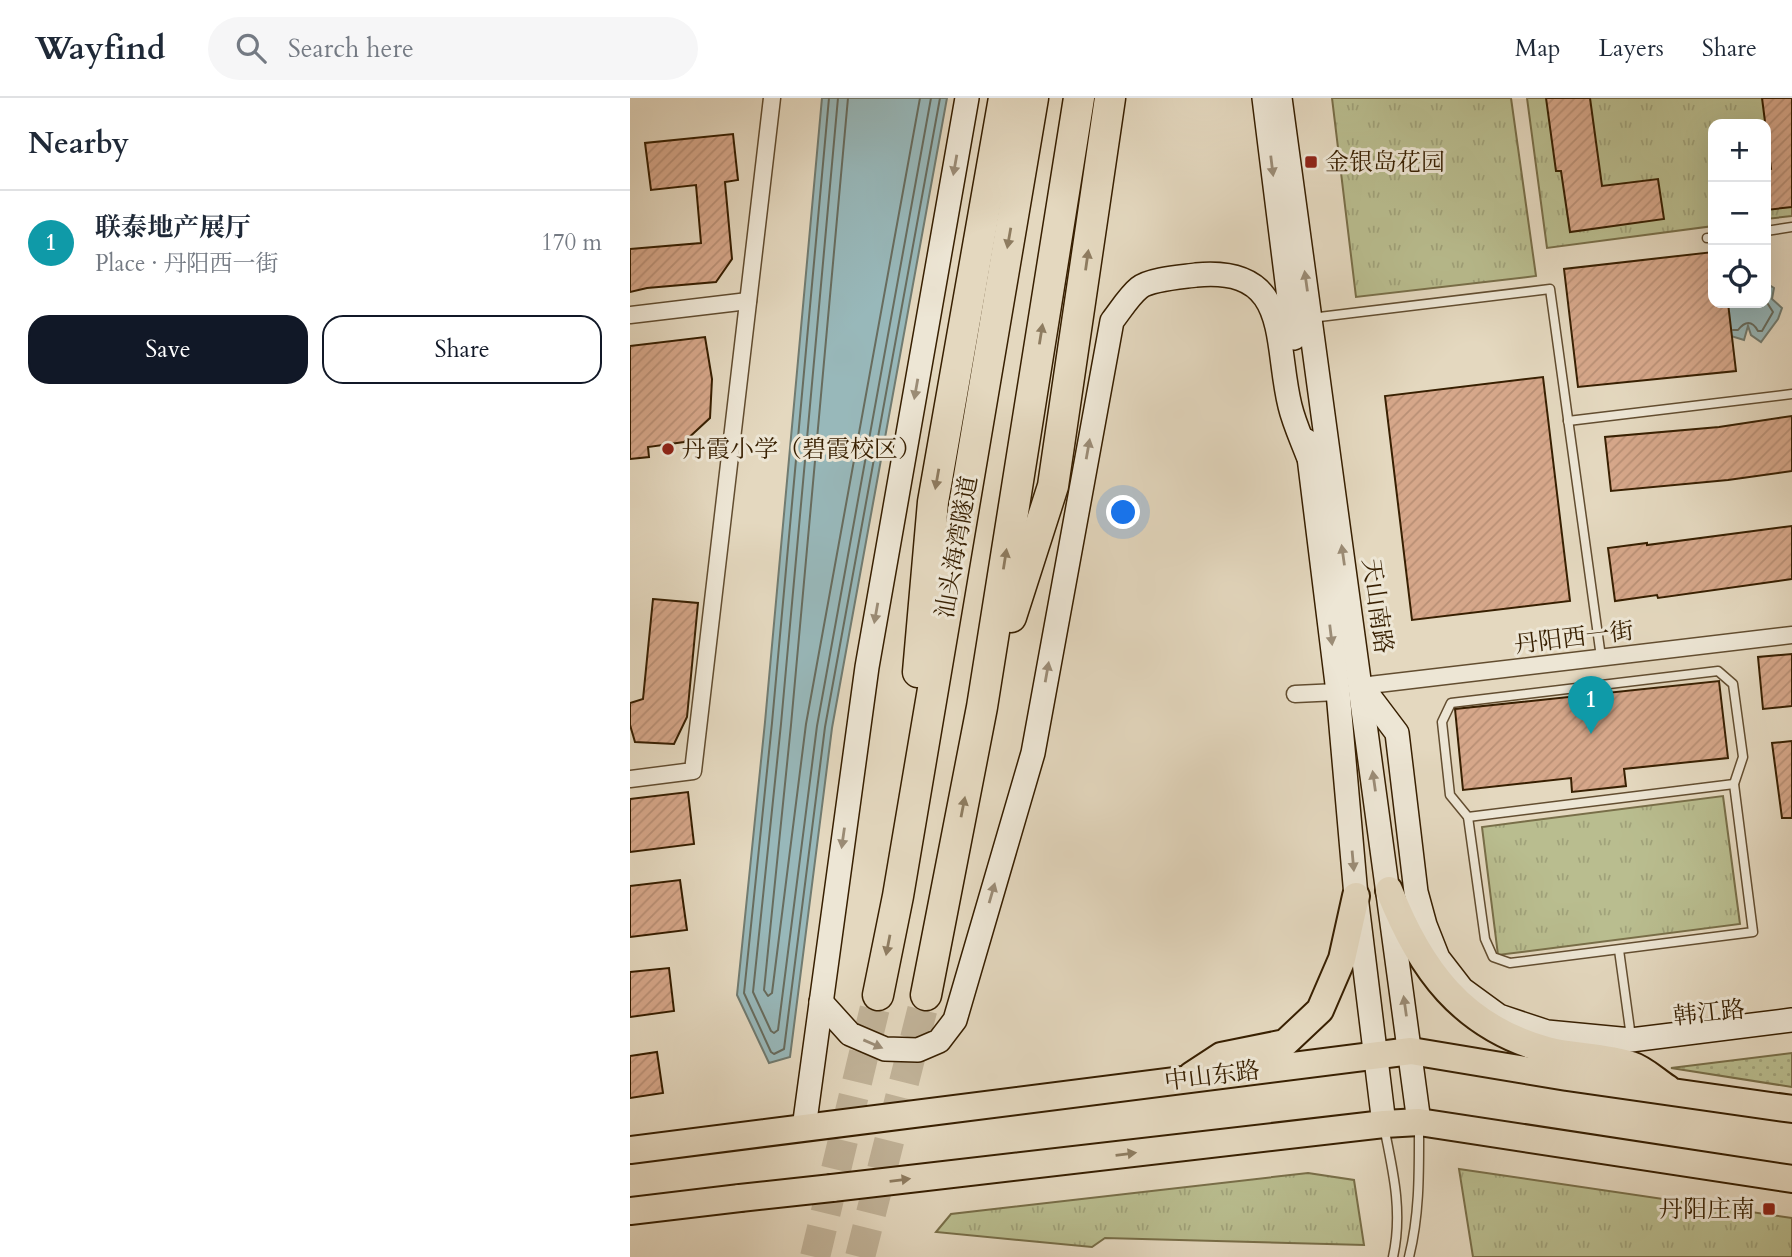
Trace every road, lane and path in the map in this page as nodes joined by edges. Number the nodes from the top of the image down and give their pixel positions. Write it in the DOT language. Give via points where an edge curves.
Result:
graph roads {
  1 [pos="772,98"];
  2 [pos="967,98"];
  3 [pos="1004,98"];
  4 [pos="1033,98"];
  5 [pos="1079,98"];
  6 [pos="1110,98"];
  7 [pos="1264,98"];
  8 [pos="1280,98"];
  9 [pos="1792,227"];
  10 [pos="1771,230"];
  11 [pos="748,301"];
  12 [pos="630,315"];
  13 [pos="1311,318"];
  14 [pos="1792,394"];
  15 [pos="1568,421"];
  16 [pos="1308,456"];
  17 [pos="1792,635"];
  18 [pos="1601,657"];
  19 [pos="1362,686"];
  20 [pos="1338,692"];
  21 [pos="1295,694"];
  22 [pos="982,707"];
  23 [pos="630,779"];
  24 [pos="1734,784"];
  25 [pos="1468,817"];
  26 [pos="1389,890"];
  27 [pos="898,896"];
  28 [pos="1356,896"];
  29 [pos="1619,950"];
  30 [pos="878,995"];
  31 [pos="926,995"];
  32 [pos="821,1002"];
  33 [pos="1792,1020"];
  34 [pos="1792,1031"];
  35 [pos="1631,1040"];
  36 [pos="1411,1051"];
  37 [pos="1376,1055"];
  38 [pos="1187,1079"];
  39 [pos="1671,1091"];
  40 [pos="1792,1109"];
  41 [pos="1419,1122"];
  42 [pos="1384,1124"];
  43 [pos="804,1128"];
  44 [pos="630,1150"];
  45 [pos="1792,1180"];
  46 [pos="630,1211"];
  47 [pos="1393,1257"];
  48 [pos="1409,1257"];
  1 -- 11 [label="street"];
  2 -- 32 [label="main road, one-way" via="867,667"];
  3 -- 27 [label="highway, one-way" via="933,502"];
  4 -- 27 [label="highway, 汕头海湾隧道, one-way"];
  22 -- 5 [label="highway, 汕头海湾隧道, one-way"];
  22 -- 6 [label="highway, one-way" via="1054,486"];
  7 -- 16 [label="main road, 天山南路, one-way"];
  13 -- 8 [label="main road, 天山南路, one-way"];
  9 -- 10 [label="lane"];
  11 -- 12 [label="street"];
  11 -- 23 [label="street" via="693,771"];
  13 -- 15 [label="lane" via="1550,289"];
  19 -- 13 [label="main road, 天山南路, one-way"];
  14 -- 15 [label="lane"];
  15 -- 18 [label="lane"];
  16 -- 20 [label="main road, 天山南路, one-way"];
  32 -- 16 [label="main road, one-way" via="850,1034 885,1049 918,1050 939,1041 955,1020 1032,753 1112,321 1140,286 1174,278 1229,276 1253,284 1263,293 1275,313 1290,407"];
  17 -- 18 [label="street, 丹阳西一街"];
  18 -- 19 [label="street, 丹阳西一街"];
  26 -- 19 [label="main road, 天山南路, one-way"];
  19 -- 35 [label="main road" via="1397,733 1416,892 1438,958 1462,989 1499,1016 1547,1032"];
  20 -- 21 [label="street"];
  20 -- 28 [label="main road, 天山南路, one-way"];
  31 -- 22 [label="highway, 汕头海湾隧道, one-way"];
  24 -- 25 [label="lane"];
  24 -- 25 [label="lane" via="1742,757 1734,684 1718,671 1451,703 1442,722 1450,795"];
  24 -- 29 [label="lane" via="1753,932"];
  25 -- 29 [label="lane" via="1485,939 1493,957 1510,963"];
  36 -- 26 [label="main road, 天山南路, one-way"];
  26 -- 39 [label="main road" via="1427,965 1473,1016 1506,1036 1548,1050 1633,1065"];
  27 -- 30 [label="highway, 汕头海湾隧道, one-way"];
  28 -- 37 [label="main road, 天山南路"];
  28 -- 38 [label="main road" via="1342,959 1320,1010 1285,1043 1221,1056"];
  29 -- 35 [label="lane"];
  32 -- 43 [label="main road"];
  33 -- 35 [label="main road, 韩江路"];
  34 -- 35 [label="main road, 韩江路" via="1672,1045"];
  36 -- 37 [label="main road, 中山东路"];
  36 -- 39 [label="main road, 中山东路"];
  36 -- 41 [label="main road, 天山南路"];
  37 -- 38 [label="main road, 中山东路"];
  37 -- 42 [label="main road, 天山南路"];
  38 -- 43 [label="main road, 中山东路"];
  39 -- 40 [label="main road, 中山东路"];
  41 -- 42 [label="main road"];
  41 -- 45 [label="main road"];
  41 -- 48 [label="lane" via="1419,1193"];
  46 -- 42 [label="main road, one-way, bridge"];
  42 -- 47 [label="lane" via="1398,1194"];
  43 -- 44 [label="main road, 中山东路"];
}
